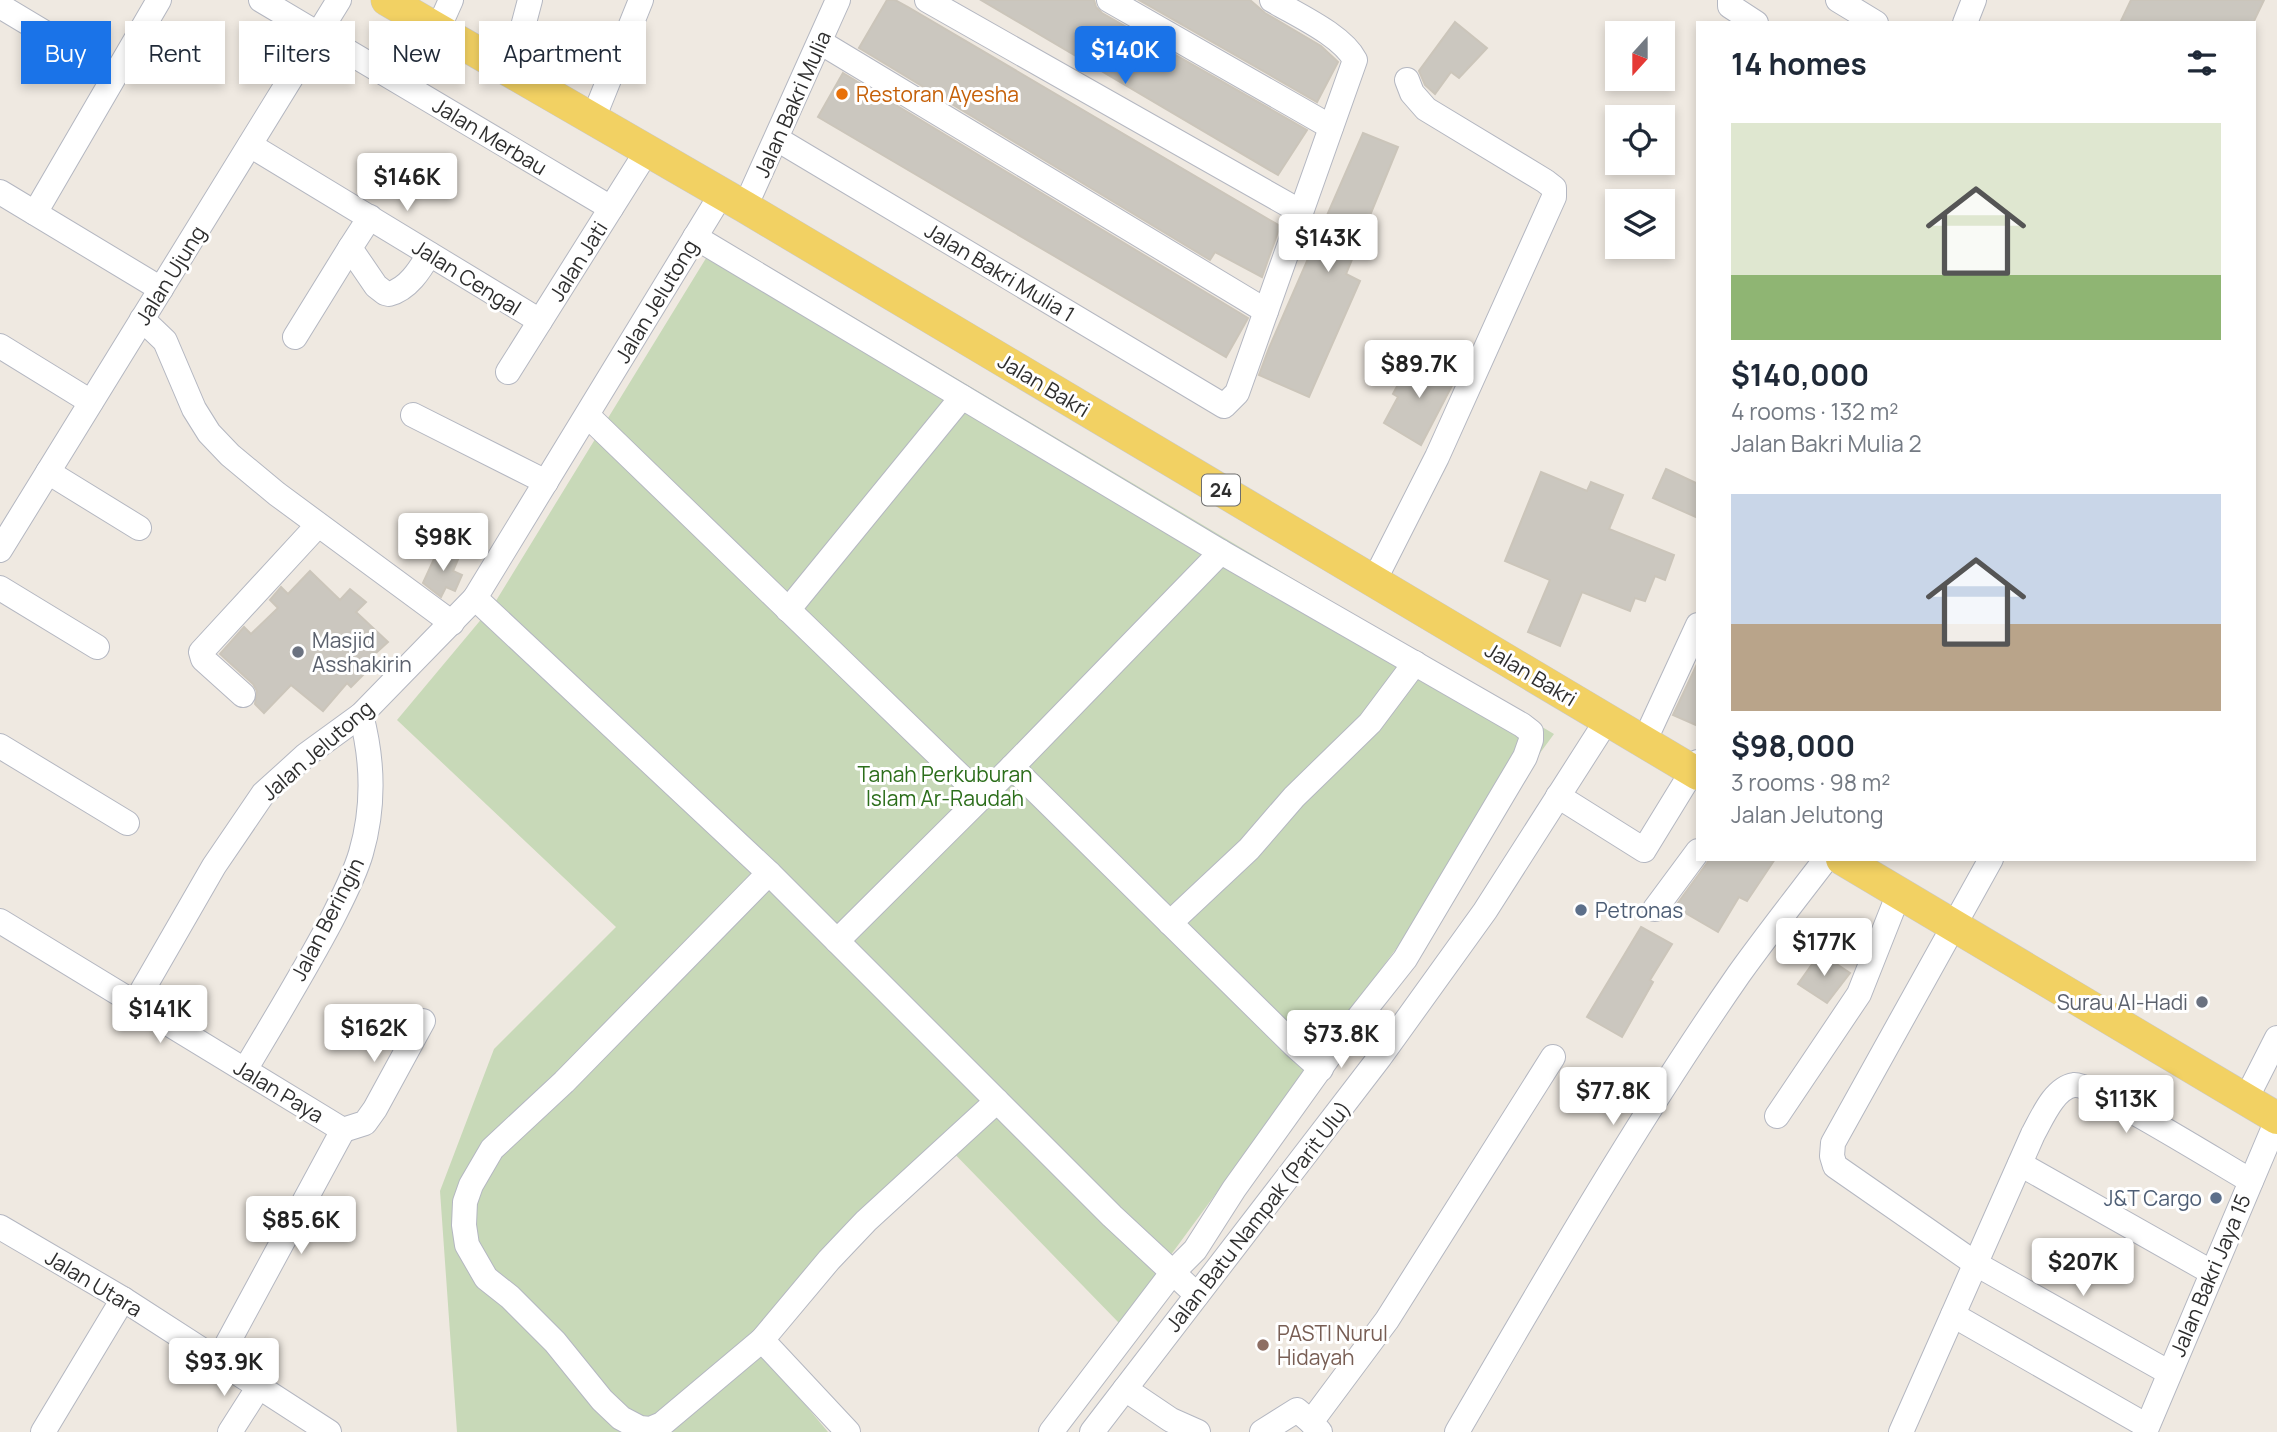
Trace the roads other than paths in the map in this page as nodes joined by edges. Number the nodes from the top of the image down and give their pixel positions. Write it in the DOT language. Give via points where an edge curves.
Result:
graph roads {
  1 [pos="159,0"];
  2 [pos="261,0"];
  3 [pos="340,0"];
  4 [pos="387,0"];
  5 [pos="451,0"];
  6 [pos="530,0"];
  7 [pos="641,0"];
  8 [pos="838,0"];
  9 [pos="927,0"];
  10 [pos="1109,0"];
  11 [pos="1272,0"];
  12 [pos="1730,0"];
  13 [pos="1839,0"];
  14 [pos="1974,0"];
  15 [pos="0,6"];
  16 [pos="296,21"];
  17 [pos="326,21"];
  18 [pos="424,21"];
  19 [pos="442,21"];
  20 [pos="524,21"];
  21 [pos="1753,21"];
  22 [pos="1873,21"];
  23 [pos="1966,21"];
  24 [pos="820,42"];
  25 [pos="355,56"];
  26 [pos="115,75"];
  27 [pos="1407,80"];
  28 [pos="287,84"];
  29 [pos="532,84"];
  30 [pos="593,119"];
  31 [pos="1331,127"];
  32 [pos="777,139"];
  33 [pos="250,145"];
  34 [pos="647,150"];
  35 [pos="0,192"];
  36 [pos="733,200"];
  37 [pos="611,208"];
  38 [pos="1301,212"];
  39 [pos="35,214"];
  40 [pos="370,217"];
  41 [pos="695,237"];
  42 [pos="349,248"];
  43 [pos="429,254"];
  44 [pos="161,289"];
  45 [pos="1266,311"];
  46 [pos="142,319"];
  47 [pos="540,321"];
  48 [pos="295,337"];
  49 [pos="0,345"];
  50 [pos="508,372"];
  51 [pos="962,397"];
  52 [pos="92,402"];
  53 [pos="414,415"];
  54 [pos="588,416"];
  55 [pos="48,471"];
  56 [pos="545,482"];
  57 [pos="318,525"];
  58 [pos="139,528"];
  59 [pos="0,550"];
  60 [pos="1221,552"];
  61 [pos="1374,581"];
  62 [pos="0,588"];
  63 [pos="475,598"];
  64 [pos="788,610"];
  65 [pos="452,622"];
  66 [pos="1696,629"];
  67 [pos="97,646"];
  68 [pos="1415,663"];
  69 [pos="243,695"];
  70 [pos="361,715"];
  71 [pos="1607,720"];
  72 [pos="1644,742"];
  73 [pos="0,746"];
  74 [pos="1012,767"];
  75 [pos="1696,769"];
  76 [pos="1559,796"];
  77 [pos="982,797"];
  78 [pos="127,823"];
  79 [pos="1696,854"];
  80 [pos="1824,861"];
  81 [pos="1845,861"];
  82 [pos="1990,861"];
  83 [pos="769,873"];
  84 [pos="1899,893"];
  85 [pos="1655,909"];
  86 [pos="0,921"];
  87 [pos="1170,923"];
  88 [pos="1954,926"];
  89 [pos="837,942"];
  90 [pos="135,1003"];
  91 [pos="423,1021"];
  92 [pos="2277,1038"];
  93 [pos="1553,1057"];
  94 [pos="1321,1069"];
  95 [pos="245,1070"];
  96 [pos="2246,1099"];
  97 [pos="997,1101"];
  98 [pos="1777,1116"];
  99 [pos="2277,1119"];
  100 [pos="343,1130"];
  101 [pos="2020,1164"];
  102 [pos="2251,1181"];
  103 [pos="0,1227"];
  104 [pos="1976,1264"];
  105 [pos="2211,1272"];
  106 [pos="1172,1273"];
  107 [pos="1197,1295"];
  108 [pos="123,1299"];
  109 [pos="1953,1315"];
  110 [pos="762,1340"];
  111 [pos="218,1361"];
  112 [pos="2168,1372"];
  113 [pos="258,1388"];
  114 [pos="1125,1389"];
  115 [pos="1316,1427"];
  116 [pos="2146,1429"];
  117 [pos="43,1432"];
  118 [pos="230,1432"];
  119 [pos="329,1432"];
  120 [pos="848,1432"];
  121 [pos="1051,1432"];
  122 [pos="1092,1432"];
  123 [pos="1198,1432"];
  124 [pos="1262,1432"];
  125 [pos="1457,1432"];
  126 [pos="1901,1432"];
  1 -- 26 [label="street"];
  2 -- 16 [label="street, Jalan Merbau"];
  3 -- 17 [label="street, Jalan Ujung"];
  4 -- 18 [label="main road, Jalan Bakri / 24"];
  5 -- 19 [label="street"];
  6 -- 20 [label="street"];
  7 -- 30 [label="street"];
  8 -- 24 [label="street, Jalan Bakri Mulia"];
  9 -- 38 [label="street"];
  10 -- 31 [label="street"];
  11 -- 31 [label="street" via="1349,49 1355,60"];
  12 -- 21 [label="street" via="1730,6"];
  13 -- 22 [label="street"];
  14 -- 23 [label="street"];
  15 -- 26 [label="street"];
  24 -- 32 [label="street, Jalan Bakri Mulia"];
  24 -- 45 [label="street"];
  25 -- 37 [label="street, Jalan Merbau"];
  26 -- 39 [label="street"];
  27 -- 61 [label="street" via="1426,109 1545,181 1554,188 1554,197 1437,457"];
  28 -- 33 [label="street, Jalan Ujung"];
  29 -- 30 [label="main road, Jalan Bakri / 24"];
  30 -- 34 [label="main road, Jalan Bakri / 24"];
  31 -- 38 [label="street"];
  32 -- 36 [label="street, Jalan Bakri Mulia"];
  32 -- 45 [label="street, Jalan Bakri Mulia 1" via="1224,406 1237,393"];
  33 -- 40 [label="street, Jalan Cengal"];
  33 -- 44 [label="street, Jalan Ujung"];
  34 -- 36 [label="main road, Jalan Bakri / 24"];
  34 -- 37 [label="street, Jalan Jati"];
  35 -- 39 [label="street"];
  36 -- 41 [label="street, Jalan Jelutong"];
  36 -- 61 [label="main road, Jalan Bakri / 24"];
  37 -- 47 [label="street, Jalan Jati"];
  38 -- 45 [label="street"];
  39 -- 44 [label="street"];
  40 -- 42 [label="street"];
  40 -- 43 [label="street, Jalan Cengal"];
  41 -- 51 [label="street"];
  41 -- 54 [label="street, Jalan Jelutong"];
  42 -- 43 [label="street" via="380,291 389,294 417,274"];
  42 -- 48 [label="street"];
  43 -- 47 [label="street, Jalan Cengal"];
  44 -- 46 [label="street, Jalan Ujung"];
  46 -- 52 [label="street, Jalan Ujung"];
  46 -- 57 [label="street" via="171,351 194,409 209,433"];
  47 -- 50 [label="street, Jalan Jati"];
  49 -- 52 [label="street"];
  51 -- 60 [label="street"];
  51 -- 64 [label="street"];
  52 -- 55 [label="street, Jalan Ujung"];
  53 -- 56 [label="street"];
  54 -- 56 [label="street, Jalan Jelutong"];
  54 -- 64 [label="street"];
  55 -- 58 [label="street"];
  55 -- 59 [label="street, Jalan Ujung"];
  56 -- 63 [label="street, Jalan Jelutong"];
  57 -- 65 [label="street"];
  57 -- 69 [label="street" via="201,652"];
  60 -- 68 [label="street"];
  60 -- 74 [label="street"];
  61 -- 71 [label="main road, Jalan Bakri / 24"];
  62 -- 67 [label="street"];
  63 -- 65 [label="street, Jalan Jelutong"];
  63 -- 83 [label="street"];
  64 -- 77 [label="street"];
  65 -- 70 [label="street, Jalan Jelutong"];
  66 -- 72 [label="street"];
  68 -- 87 [label="street" via="1370,723 1294,797 1249,849"];
  68 -- 94 [label="street" via="1522,725 1531,732 1531,740 1405,960"];
  70 -- 90 [label="street, Jalan Jelutong" via="263,794 214,866"];
  70 -- 95 [label="street, Jalan Beringin" via="368,740 371,788 355,871"];
  71 -- 72 [label="main road, Jalan Bakri / 24"];
  71 -- 76 [label="street, Jalan Batu Nampak (Parit Ulu)"];
  72 -- 75 [label="main road, Jalan Bakri / 24"];
  73 -- 78 [label="street"];
  74 -- 77 [label="street"];
  74 -- 87 [label="street"];
  75 -- 76 [label="street" via="1643,850"];
  76 -- 107 [label="street, Jalan Batu Nampak (Parit Ulu)" via="1485,911 1380,1057"];
  77 -- 89 [label="street"];
  79 -- 85 [label="street"];
  80 -- 125 [label="street" via="1695,1040"];
  81 -- 84 [label="main road"];
  82 -- 88 [label="street"];
  83 -- 89 [label="street"];
  83 -- 110 [label="street" via="492,1149 471,1185 464,1225 467,1245 486,1278 555,1342 602,1400 640,1428 662,1424"];
  84 -- 88 [label="main road"];
  84 -- 98 [label="street" via="1858,994"];
  86 -- 90 [label="street, Jalan Paya"];
  87 -- 94 [label="street"];
  88 -- 96 [label="main road"];
  88 -- 104 [label="street" via="1833,1143 1832,1156 1835,1167"];
  89 -- 97 [label="street"];
  90 -- 95 [label="street, Jalan Paya"];
  91 -- 100 [label="street" via="365,1123"];
  92 -- 96 [label="street"];
  93 -- 115 [label="street"];
  94 -- 106 [label="street" via="1195,1250"];
  95 -- 100 [label="street, Jalan Paya"];
  96 -- 99 [label="main road"];
  97 -- 106 [label="street"];
  97 -- 110 [label="street" via="829,1259"];
  99 -- 102 [label="street, Jalan Bakri Jaya 15"];
  100 -- 111 [label="street"];
  101 -- 102 [label="street" via="2051,1103 2074,1085 2118,1103"];
  101 -- 104 [label="street"];
  101 -- 105 [label="street"];
  102 -- 105 [label="street, Jalan Bakri Jaya 15"];
  103 -- 108 [label="street, Jalan Utara"];
  104 -- 109 [label="street"];
  104 -- 112 [label="street"];
  105 -- 112 [label="street, Jalan Bakri Jaya 15"];
  106 -- 107 [label="street"];
  106 -- 121 [label="street"];
  107 -- 114 [label="street, Jalan Batu Nampak (Parit Ulu)"];
  108 -- 111 [label="street, Jalan Utara"];
  108 -- 117 [label="street"];
  109 -- 116 [label="street"];
  109 -- 126 [label="street"];
  110 -- 120 [label="street"];
  111 -- 113 [label="street, Jalan Utara"];
  112 -- 116 [label="street, Jalan Bakri Jaya 15"];
  113 -- 118 [label="street"];
  113 -- 119 [label="street, Jalan Utara"];
  114 -- 122 [label="street, Jalan Batu Nampak (Parit Ulu)"];
  114 -- 123 [label="street"];
  115 -- 124 [label="street" via="1297,1410"];
}
